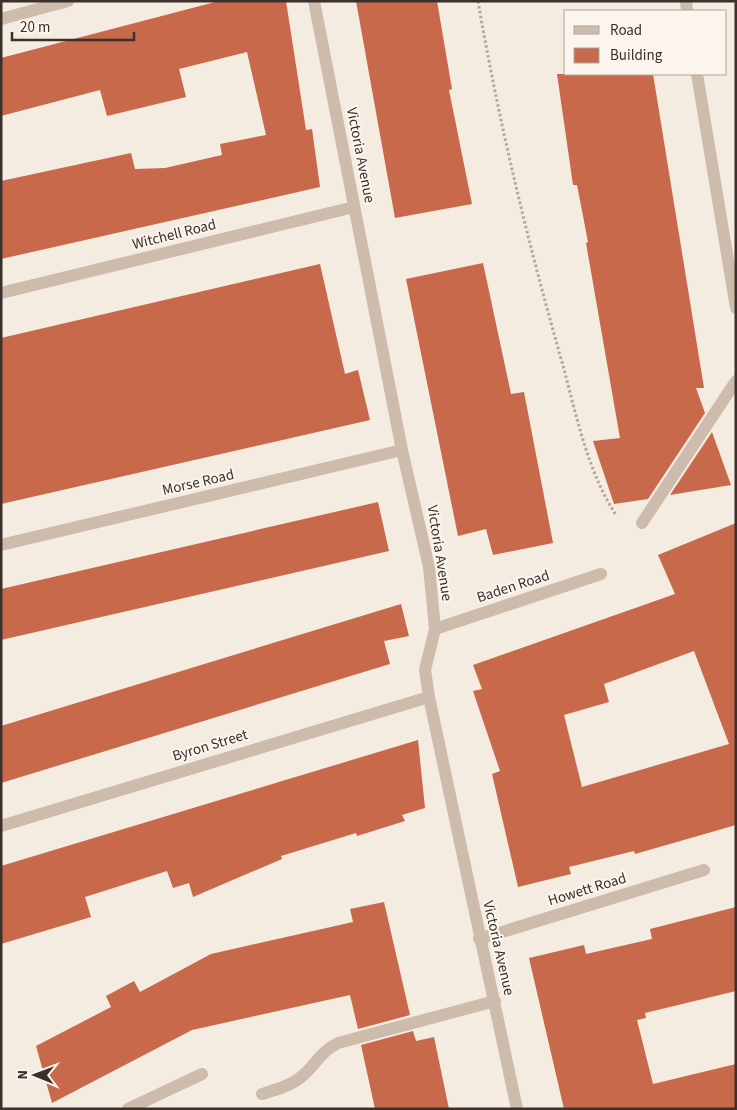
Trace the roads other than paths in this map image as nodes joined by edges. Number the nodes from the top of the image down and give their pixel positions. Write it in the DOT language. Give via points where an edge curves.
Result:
graph roads {
  1 [pos="68,1"];
  2 [pos="314,1"];
  3 [pos="1,19"];
  4 [pos="697,75"];
  5 [pos="354,208"];
  6 [pos="1,293"];
  7 [pos="736,308"];
  8 [pos="736,381"];
  9 [pos="402,450"];
  10 [pos="642,524"];
  11 [pos="1,545"];
  12 [pos="601,574"];
  13 [pos="435,629"];
  14 [pos="429,697"];
  15 [pos="1,826"];
  16 [pos="704,870"];
  17 [pos="479,938"];
  18 [pos="495,1001"];
  19 [pos="202,1074"];
  20 [pos="262,1094"];
  21 [pos="128,1109"];
  22 [pos="517,1109"];
  1 -- 3 [label="street"];
  2 -- 5 [label="street, Victoria Avenue"];
  4 -- 7 [label="street"];
  5 -- 6 [label="street, Witchell Road"];
  5 -- 9 [label="street, Victoria Avenue"];
  8 -- 10 [label="street"];
  9 -- 11 [label="street, Morse Road"];
  9 -- 13 [label="street, Victoria Avenue" via="429,567"];
  12 -- 13 [label="street, Baden Road"];
  13 -- 14 [label="street, Victoria Avenue" via="425,670"];
  14 -- 15 [label="street, Byron Street"];
  14 -- 17 [label="street, Victoria Avenue"];
  16 -- 17 [label="street, Howett Road"];
  17 -- 18 [label="street, Victoria Avenue"];
  18 -- 20 [label="street" via="338,1042 327,1048 293,1083"];
  18 -- 22 [label="street, Victoria Avenue"];
  19 -- 21 [label="street"];
}
